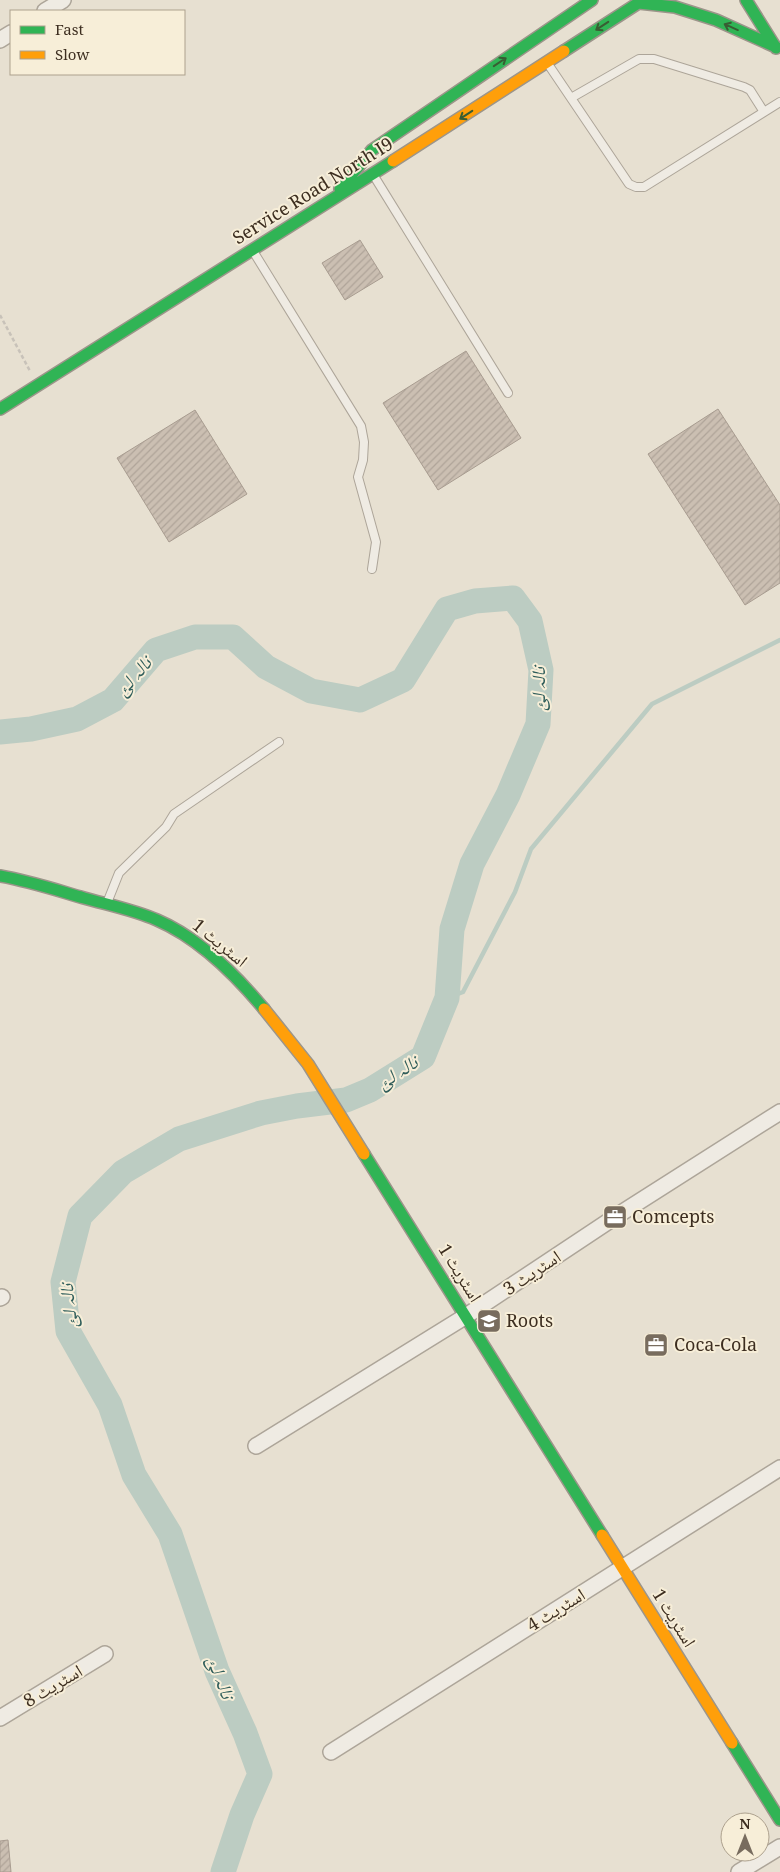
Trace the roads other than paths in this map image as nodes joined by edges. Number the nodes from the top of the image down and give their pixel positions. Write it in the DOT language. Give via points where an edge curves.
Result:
graph roads {
  1 [pos="62,0"];
  2 [pos="592,0"];
  3 [pos="746,0"];
  4 [pos="641,1"];
  5 [pos="47,10"];
  6 [pos="778,51"];
  7 [pos="547,62"];
  8 [pos="571,98"];
  9 [pos="780,102"];
  10 [pos="764,112"];
  11 [pos="373,174"];
  12 [pos="328,202"];
  13 [pos="253,250"];
  14 [pos="508,394"];
  15 [pos="0,409"];
  16 [pos="372,569"];
  17 [pos="279,742"];
  18 [pos="0,876"];
  19 [pos="106,903"];
  20 [pos="780,1112"];
  21 [pos="466,1316"];
  22 [pos="256,1446"];
  23 [pos="780,1468"];
  24 [pos="622,1568"];
  25 [pos="105,1654"];
  26 [pos="0,1718"];
  27 [pos="331,1752"];
  28 [pos="780,1820"];
  29 [pos="780,1847"];
  30 [pos="740,1872"];
  1 -- 5 [label="street"];
  12 -- 2 [label="main road, one-way" via="372,150"];
  3 -- 6 [label="main road"];
  6 -- 4 [label="main road, one-way" via="716,20 675,7"];
  4 -- 7 [label="main road, Service Road North I9, one-way"];
  7 -- 8 [label="lane"];
  7 -- 11 [label="main road, Service Road North I9, one-way"];
  8 -- 10 [label="lane" via="646,58 744,87 750,90"];
  8 -- 10 [label="lane" via="629,184 636,187 644,187"];
  9 -- 10 [label="lane"];
  11 -- 12 [label="main road, Service Road North I9"];
  11 -- 14 [label="lane"];
  12 -- 13 [label="main road, Service Road North I9"];
  13 -- 15 [label="main road, Service Road North I9"];
  13 -- 16 [label="lane" via="361,426 363,460 358,477 376,542"];
  17 -- 19 [label="lane" via="174,814 166,828 119,873"];
  18 -- 19 [label="main road, اسٹریٹ 1" via="29,880"];
  19 -- 21 [label="main road, اسٹریٹ 1" via="168,925 234,974 267,1010 308,1064"];
  20 -- 21 [label="street, اسٹریٹ 3"];
  21 -- 22 [label="street, اسٹریٹ 3"];
  21 -- 24 [label="main road, اسٹریٹ 1"];
  23 -- 24 [label="street, اسٹریٹ 4"];
  24 -- 27 [label="street, اسٹریٹ 4"];
  24 -- 28 [label="main road, اسٹریٹ 1"];
  25 -- 26 [label="street, اسٹریٹ 8"];
  29 -- 30 [label="street"];
}
